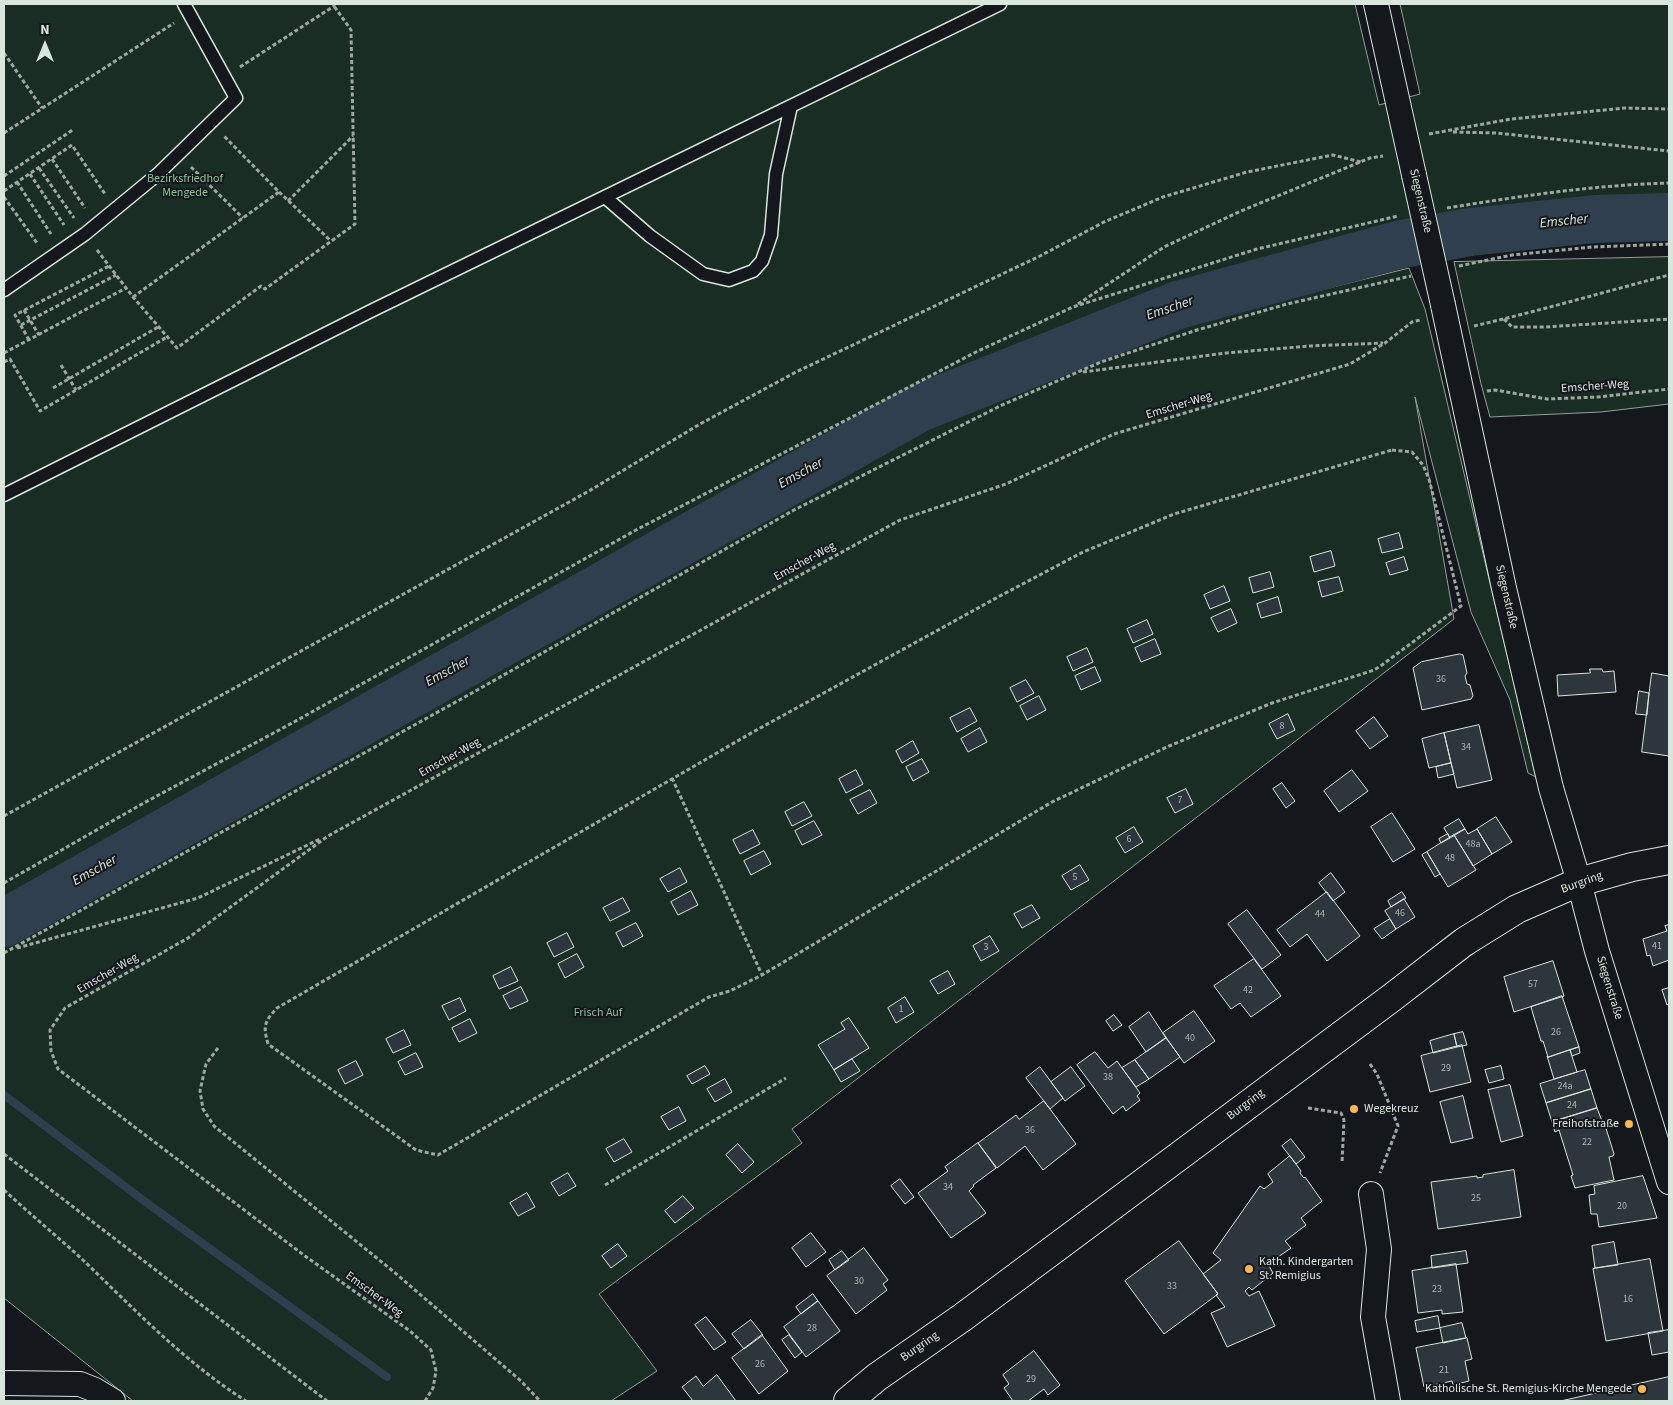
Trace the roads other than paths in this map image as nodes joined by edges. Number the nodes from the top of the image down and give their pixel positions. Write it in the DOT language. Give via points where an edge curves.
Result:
graph roads {
  1 [pos="1000,4"];
  2 [pos="1376,4"];
  3 [pos="187,9"];
  4 [pos="791,106"];
  5 [pos="605,197"];
  6 [pos="4,290"];
  7 [pos="4,495"];
  8 [pos="1669,860"];
  9 [pos="1579,882"];
  10 [pos="1669,1182"];
  11 [pos="1371,1194"];
  12 [pos="4,1383"];
  13 [pos="113,1401"];
  14 [pos="848,1401"];
  15 [pos="1388,1401"];
  1 -- 4 [label="lane"];
  2 -- 9 [label="street, Siegenstraße, bridge" via="1504,588 1551,788"];
  3 -- 6 [label="lane" via="236,98 158,174 80,238"];
  4 -- 5 [label="lane"];
  4 -- 5 [label="lane" via="776,174 771,235 762,261 753,271 729,280 703,274 650,236"];
  5 -- 7 [label="lane"];
  8 -- 9 [label="main road, Burgring"];
  9 -- 10 [label="street, Siegenstraße" via="1601,965"];
  9 -- 14 [label="main road, Burgring" via="1517,909 1464,942"];
  11 -- 15 [label="street" via="1379,1249 1373,1317"];
  12 -- 13 [label="street" via="80,1384"];
}
